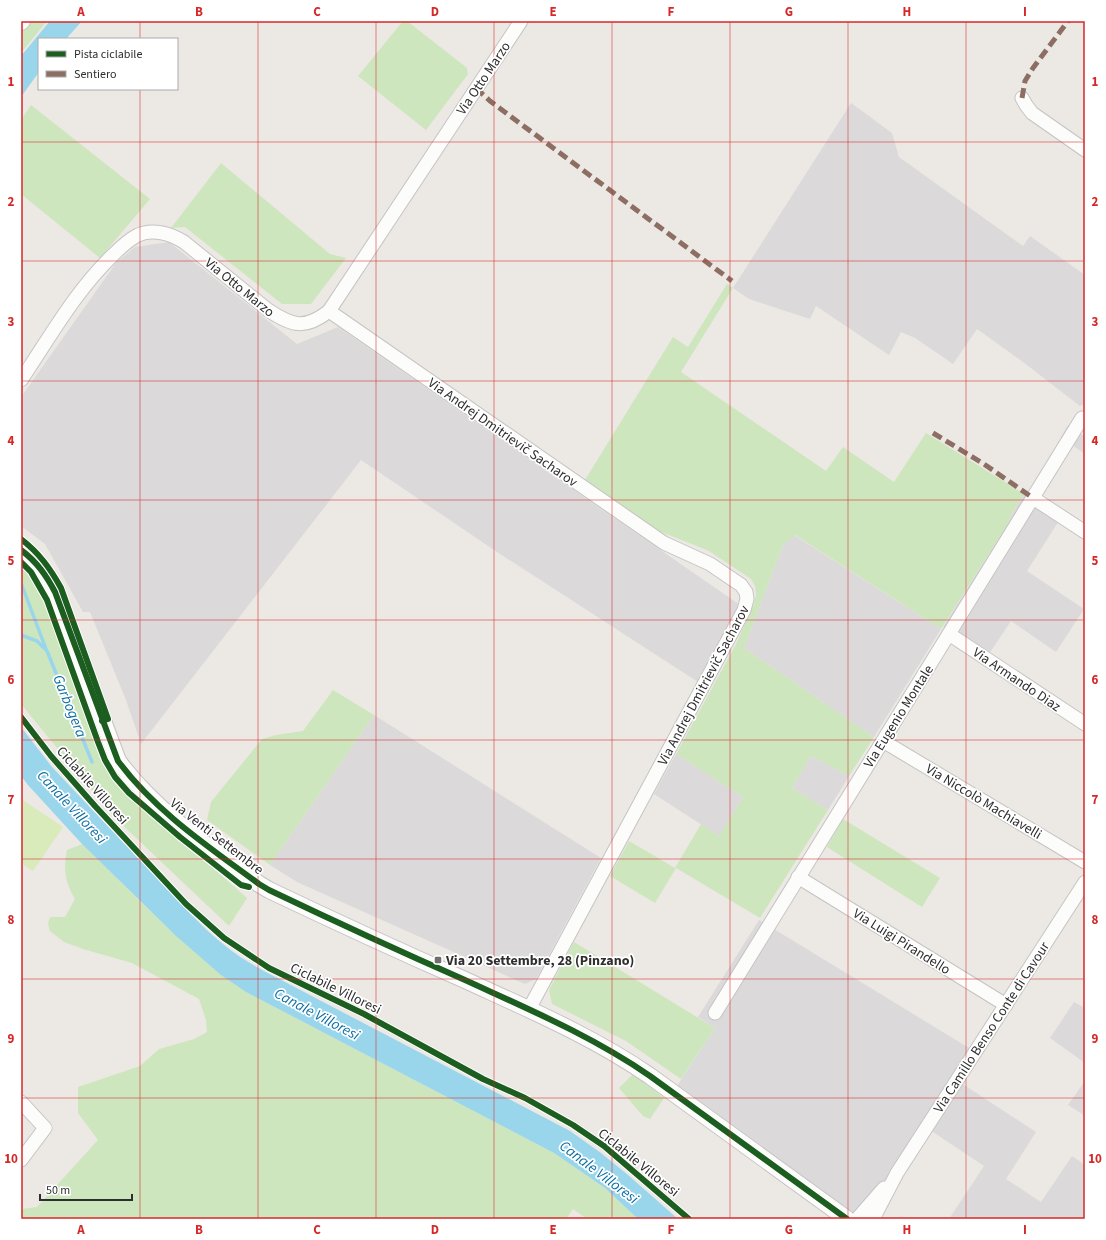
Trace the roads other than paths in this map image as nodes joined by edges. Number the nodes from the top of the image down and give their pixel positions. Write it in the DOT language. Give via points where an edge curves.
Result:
graph roads {
  1 [pos="521,21"];
  2 [pos="1022,98"];
  3 [pos="1085,150"];
  4 [pos="329,311"];
  5 [pos="21,380"];
  6 [pos="1082,418"];
  7 [pos="1033,498"];
  8 [pos="1085,532"];
  9 [pos="21,550"];
  10 [pos="949,634"];
  11 [pos="1085,724"];
  12 [pos="883,741"];
  13 [pos="1085,862"];
  14 [pos="798,877"];
  15 [pos="1085,882"];
  16 [pos="1006,1005"];
  17 [pos="529,1009"];
  18 [pos="715,1013"];
  19 [pos="21,1102"];
  20 [pos="21,1160"];
  21 [pos="897,1173"];
  22 [pos="847,1219"];
  23 [pos="857,1219"];
  24 [pos="873,1219"];
  1 -- 4 [label="street, Via Otto Marzo"];
  2 -- 3 [label="street" via="1032,112"];
  4 -- 5 [label="street, Via Otto Marzo" via="319,319 306,324 294,324 280,318 184,242 174,236 151,232 127,242 95,273"];
  4 -- 17 [label="street, Via Andrej Dmitrievič Sacharov" via="664,543 710,564 741,585 746,592 744,610"];
  6 -- 7 [label="street, Via Eugenio Montale"];
  7 -- 8 [label="street"];
  7 -- 10 [label="street, Via Eugenio Montale"];
  9 -- 17 [label="street, Via Venti Settembre" via="40,567 55,592 118,761 157,804 200,841 259,884"];
  10 -- 11 [label="street, Via Armando Diaz"];
  10 -- 12 [label="street, Via Eugenio Montale"];
  12 -- 13 [label="street, Via Niccolò Machiavelli"];
  12 -- 14 [label="street, Via Eugenio Montale"];
  14 -- 16 [label="street, Via Luigi Pirandello"];
  14 -- 18 [label="street, Via Eugenio Montale"];
  15 -- 16 [label="street, Via Camillo Benso Conte di Cavour"];
  16 -- 21 [label="street, Via Camillo Benso Conte di Cavour"];
  17 -- 22 [label="street, Via Venti Settembre" via="625,1058"];
  19 -- 20 [label="street" via="45,1128"];
  21 -- 23 [label="street, Via Camillo Benso Conte di Cavour"];
  21 -- 24 [label="street, Via Camillo Benso Conte di Cavour"];
}
